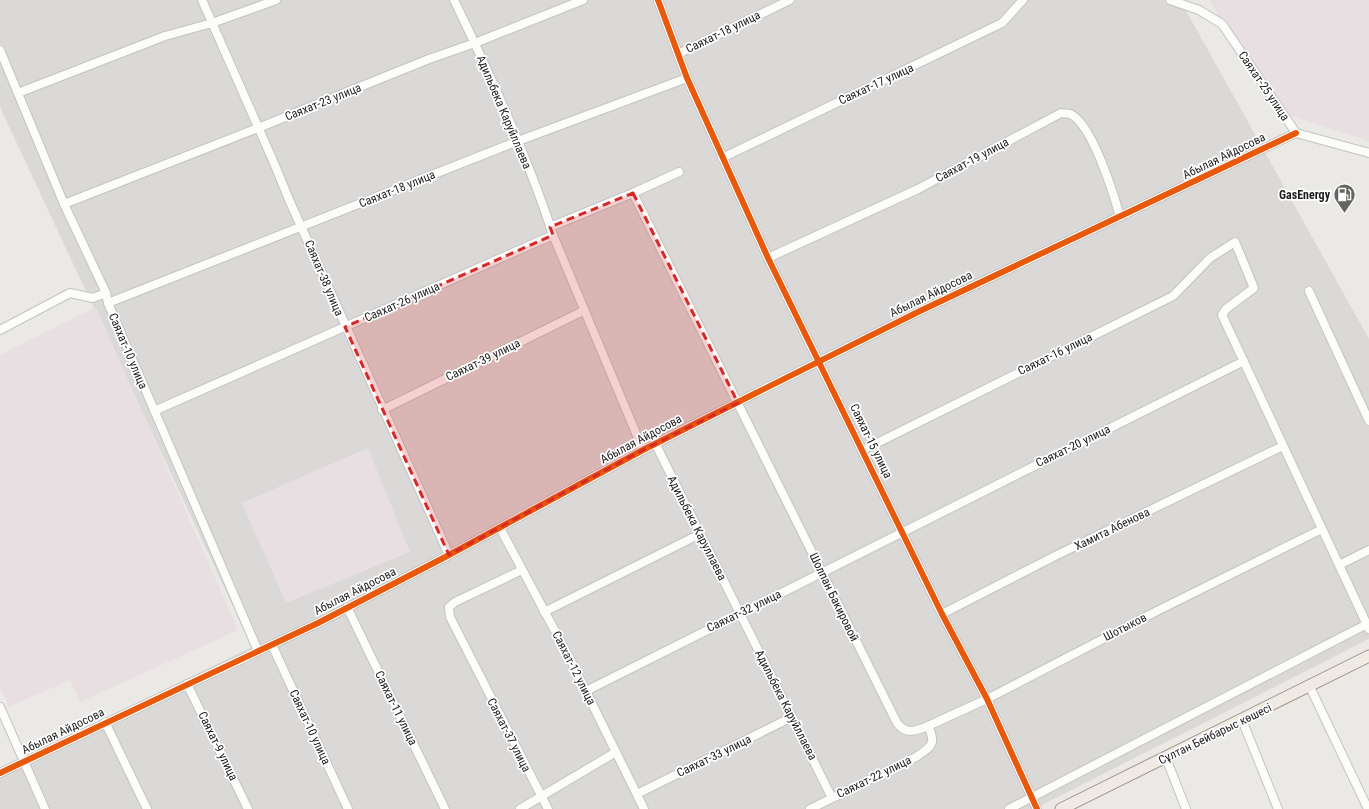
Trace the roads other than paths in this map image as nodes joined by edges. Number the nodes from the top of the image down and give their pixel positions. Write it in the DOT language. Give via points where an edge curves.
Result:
graph roads {
  1 [pos="202,0"];
  2 [pos="276,0"];
  3 [pos="454,0"];
  4 [pos="583,0"];
  5 [pos="790,0"];
  6 [pos="1023,0"];
  7 [pos="1170,0"];
  8 [pos="661,1"];
  9 [pos="212,23"];
  10 [pos="475,43"];
  11 [pos="0,50"];
  12 [pos="678,54"];
  13 [pos="687,78"];
  14 [pos="18,94"];
  15 [pos="258,128"];
  16 [pos="1296,133"];
  17 [pos="518,141"];
  18 [pos="1369,153"];
  19 [pos="722,158"];
  20 [pos="679,172"];
  21 [pos="633,193"];
  22 [pos="64,204"];
  23 [pos="1120,217"];
  24 [pos="302,227"];
  25 [pos="550,227"];
  26 [pos="553,235"];
  27 [pos="768,258"];
  28 [pos="1309,290"];
  29 [pos="106,293"];
  30 [pos="108,303"];
  31 [pos="584,311"];
  32 [pos="345,327"];
  33 [pos="0,330"];
  34 [pos="820,361"];
  35 [pos="1244,361"];
  36 [pos="738,403"];
  37 [pos="382,410"];
  38 [pos="154,411"];
  39 [pos="1369,421"];
  40 [pos="655,443"];
  41 [pos="1283,446"];
  42 [pos="643,450"];
  43 [pos="863,450"];
  44 [pos="500,528"];
  45 [pos="1322,529"];
  46 [pos="902,531"];
  47 [pos="700,534"];
  48 [pos="1369,550"];
  49 [pos="449,555"];
  50 [pos="1339,565"];
  51 [pos="522,570"];
  52 [pos="822,574"];
  53 [pos="348,607"];
  54 [pos="544,612"];
  55 [pos="740,612"];
  56 [pos="942,614"];
  57 [pos="1368,627"];
  58 [pos="272,645"];
  59 [pos="258,651"];
  60 [pos="1369,656"];
  61 [pos="187,684"];
  62 [pos="1310,687"];
  63 [pos="586,690"];
  64 [pos="987,699"];
  65 [pos="0,708"];
  66 [pos="792,717"];
  67 [pos="1242,720"];
  68 [pos="105,722"];
  69 [pos="928,726"];
  70 [pos="616,752"];
  71 [pos="1166,758"];
  72 [pos="24,762"];
  73 [pos="0,773"];
  74 [pos="637,794"];
  75 [pos="541,796"];
  76 [pos="832,798"];
  77 [pos="1032,798"];
  78 [pos="45,809"];
  79 [pos="146,809"];
  80 [pos="248,809"];
  81 [pos="348,809"];
  82 [pos="445,809"];
  83 [pos="520,809"];
  84 [pos="548,809"];
  85 [pos="644,809"];
  86 [pos="810,809"];
  87 [pos="1009,809"];
  88 [pos="1037,809"];
  89 [pos="1061,809"];
  90 [pos="1186,809"];
  91 [pos="1278,809"];
  92 [pos="1368,809"];
  1 -- 9 [label="street, Саяхат-38 улица"];
  2 -- 9 [label="street"];
  3 -- 10 [label="street, Адильбека Каруйллаева"];
  4 -- 10 [label="street, Саяхат-23 улица"];
  5 -- 12 [label="street, Саяхат-18 улица"];
  6 -- 19 [label="street, Саяхат-17 улица" via="1002,23"];
  7 -- 16 [label="street, Саяхат-25 улица" via="1199,10 1222,24"];
  8 -- 12 [label="street, Саяхат-15 улица"];
  9 -- 14 [label="street" via="165,36"];
  9 -- 15 [label="street, Саяхат-38 улица"];
  10 -- 15 [label="street, Саяхат-23 улица"];
  10 -- 17 [label="street, Адильбека Каруйллаева"];
  11 -- 14 [label="street, Саяхат-10 улица"];
  12 -- 13 [label="street, Саяхат-15 улица"];
  13 -- 17 [label="street, Саяхат-18 улица"];
  13 -- 19 [label="street, Саяхат-15 улица"];
  14 -- 22 [label="street, Саяхат-10 улица"];
  15 -- 22 [label="street, Саяхат-23 улица"];
  15 -- 24 [label="street, Саяхат-38 улица"];
  16 -- 18 [label="street, Саяхат-25 улица"];
  16 -- 23 [label="street, Абылая Айдосова"];
  17 -- 24 [label="street, Саяхат-18 улица"];
  17 -- 25 [label="street, Адильбека Каруйллаева"];
  19 -- 27 [label="street, Саяхат-15 улица"];
  20 -- 21 [label="street"];
  21 -- 25 [label="street"];
  21 -- 36 [label="street, Шолпан Бакировой"];
  22 -- 29 [label="street, Саяхат-10 улица"];
  23 -- 27 [label="street, Саяхат-19 улица" via="1105,168 1081,123 1071,114 1061,113 918,188"];
  23 -- 34 [label="street, Абылая Айдосова"];
  24 -- 30 [label="street, Саяхат-18 улица"];
  24 -- 32 [label="street, Саяхат-38 улица"];
  25 -- 26 [label="street"];
  26 -- 31 [label="street"];
  26 -- 32 [label="street, Саяхат-26 улица"];
  27 -- 34 [label="street, Саяхат-15 улица"];
  28 -- 39 [label="street"];
  29 -- 30 [label="street, Саяхат-10 улица"];
  29 -- 33 [label="street" via="93,298 70,293"];
  30 -- 38 [label="street, Саяхат-10 улица"];
  31 -- 37 [label="street, Саяхат-39 улица"];
  31 -- 42 [label="street"];
  32 -- 37 [label="street, Саяхат-38 улица"];
  32 -- 38 [label="street, Саяхат-26 улица"];
  34 -- 36 [label="street, Абылая Айдосова"];
  34 -- 43 [label="street, Саяхат-15 улица"];
  35 -- 41 [label="street"];
  35 -- 43 [label="street, Саяхат-16 улица" via="1222,315 1226,309 1254,288 1235,242 1210,258 1172,296"];
  35 -- 46 [label="street, Саяхат-20 улица"];
  36 -- 40 [label="street, Абылая Айдосова"];
  36 -- 52 [label="street, Шолпан Бакировой"];
  37 -- 49 [label="street, Саяхат-38 улица"];
  38 -- 59 [label="street, Саяхат-10 улица"];
  40 -- 42 [label="street, Абылая Айдосова"];
  40 -- 47 [label="street, Адильбека Каруллаева"];
  41 -- 45 [label="street"];
  41 -- 56 [label="street, Хамита Абенова"];
  42 -- 44 [label="street, Абылая Айдосова"];
  43 -- 46 [label="street, Саяхат-15 улица"];
  44 -- 49 [label="street, Абылая Айдосова"];
  44 -- 51 [label="street, Саяхат-12 улица"];
  45 -- 50 [label="street"];
  45 -- 64 [label="street, Шотыков"];
  46 -- 52 [label="street, Саяхат-32 улица"];
  46 -- 56 [label="street, Саяхат-15 улица"];
  47 -- 54 [label="street"];
  47 -- 55 [label="street, Адильбека Каруллаева"];
  48 -- 50 [label="street"];
  49 -- 53 [label="street, Абылая Айдосова"];
  50 -- 57 [label="street"];
  51 -- 54 [label="street, Саяхат-12 улица"];
  51 -- 75 [label="street, Саяхат-37 улица" via="449,607 450,617 471,661"];
  52 -- 55 [label="street, Саяхат-32 улица"];
  52 -- 69 [label="street, Шолпан Бакировой" via="901,729 913,732"];
  53 -- 58 [label="street, Абылая Айдосова"];
  53 -- 82 [label="street, Саяхат-11 улица"];
  54 -- 63 [label="street, Саяхат-12 улица"];
  55 -- 63 [label="street, Саяхат-32 улица"];
  55 -- 66 [label="street, Адильбека Каруйллаева"];
  56 -- 64 [label="street, Саяхат-15 улица"];
  57 -- 77 [label="street"];
  58 -- 59 [label="street, Абылая Айдосова"];
  58 -- 81 [label="street, Саяхат-10 улица"];
  59 -- 61 [label="street, Абылая Айдосова"];
  60 -- 62 [label="main road, Сұлтан Бейбарыс көшесі"];
  61 -- 68 [label="street, Абылая Айдосова"];
  61 -- 80 [label="street, Саяхат-9 улица"];
  62 -- 67 [label="main road, Сұлтан Бейбарыс көшесі"];
  62 -- 92 [label="street"];
  63 -- 70 [label="street, Саяхат-12 улица"];
  64 -- 69 [label="street, Шотыков"];
  64 -- 77 [label="street, Саяхат-15 улица"];
  65 -- 72 [label="street"];
  66 -- 74 [label="street, Саяхат-33 улица"];
  66 -- 76 [label="street, Адильбека Каруйллаева"];
  67 -- 71 [label="main road, Сұлтан Бейбарыс көшесі"];
  67 -- 91 [label="street"];
  68 -- 72 [label="street, Абылая Айдосова"];
  68 -- 79 [label="street"];
  69 -- 76 [label="street, Саяхат-22 улица" via="932,735 932,743 928,749"];
  70 -- 74 [label="street, Саяхат-12 улица"];
  70 -- 75 [label="street"];
  71 -- 89 [label="main road, Сұлтан Бейбарыс көшесі"];
  71 -- 90 [label="street"];
  72 -- 73 [label="street, Абылая Айдосова"];
  72 -- 78 [label="street"];
  74 -- 85 [label="street, Саяхат-12 улица"];
  75 -- 83 [label="street"];
  75 -- 84 [label="street, Саяхат-37 улица"];
  76 -- 86 [label="street, Саяхат-22 улица"];
  77 -- 87 [label="street"];
  77 -- 88 [label="street, Саяхат-15 улица"];
}
